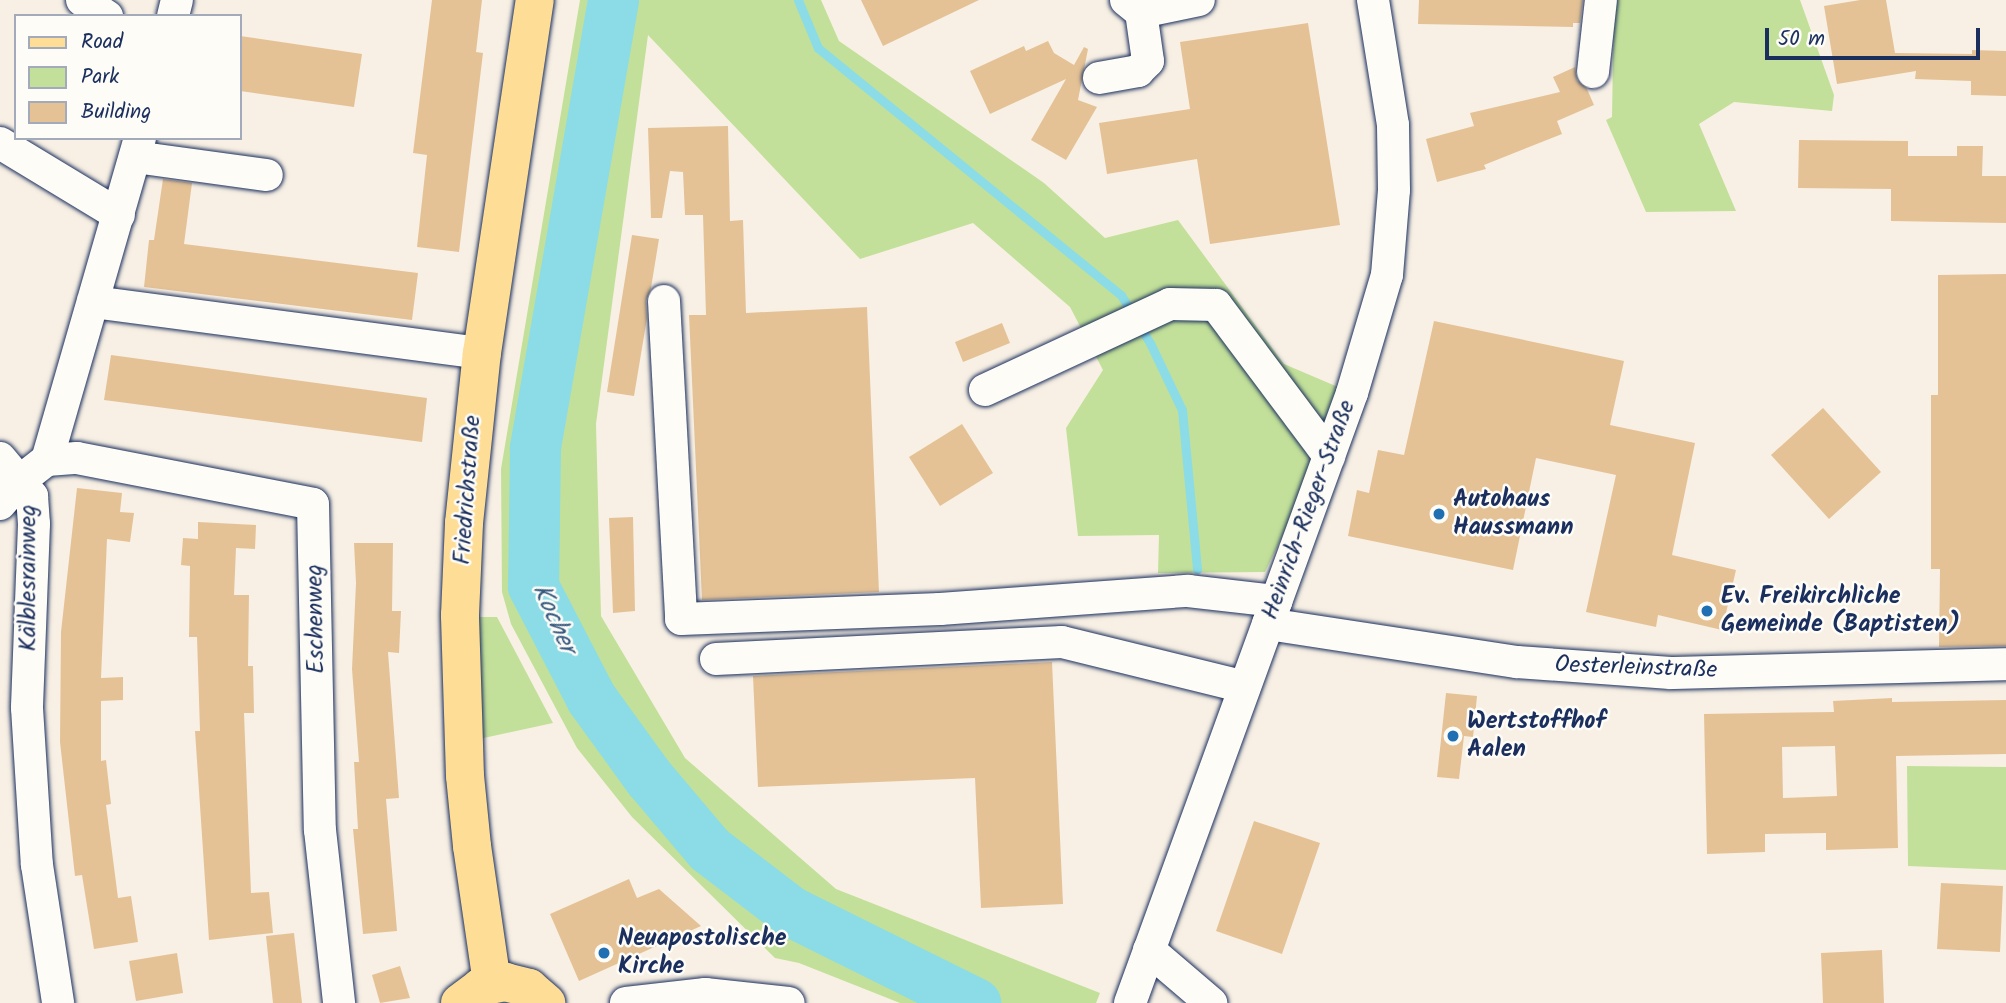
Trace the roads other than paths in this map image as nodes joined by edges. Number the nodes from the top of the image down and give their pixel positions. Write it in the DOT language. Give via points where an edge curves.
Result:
graph roads {
  1 [pos="82,0"];
  2 [pos="535,0"];
  3 [pos="1199,0"];
  4 [pos="1373,0"];
  5 [pos="1601,0"];
  6 [pos="1134,6"];
  7 [pos="104,14"];
  8 [pos="1593,72"];
  9 [pos="1099,78"];
  10 [pos="0,143"];
  11 [pos="137,148"];
  12 [pos="267,176"];
  13 [pos="119,215"];
  14 [pos="664,301"];
  15 [pos="93,302"];
  16 [pos="482,353"];
  17 [pos="985,390"];
  18 [pos="1329,456"];
  19 [pos="47,460"];
  20 [pos="10,469"];
  21 [pos="0,504"];
  22 [pos="1272,612"];
  23 [pos="716,659"];
  24 [pos="2006,664"];
  25 [pos="1245,688"];
  26 [pos="1149,950"];
  27 [pos="492,983"];
  28 [pos="1130,1001"];
  29 [pos="58,1003"];
  30 [pos="339,1003"];
  31 [pos="460,1003"];
  32 [pos="546,1003"];
  33 [pos="626,1003"];
  34 [pos="789,1003"];
  35 [pos="1211,1003"];
  1 -- 7 [label="street"];
  2 -- 16 [label="main road, Friedrichstraße"];
  3 -- 6 [label="street"];
  4 -- 18 [label="street, Heinrich-Rieger-Straße" via="1393,125 1394,190 1387,275"];
  5 -- 8 [label="street"];
  6 -- 9 [label="street" via="1148,61 1138,71"];
  10 -- 13 [label="street"];
  11 -- 12 [label="street"];
  11 -- 13 [label="street"];
  13 -- 15 [label="street"];
  14 -- 22 [label="street, Oesterleinstraße" via="681,620 1188,591"];
  15 -- 16 [label="street"];
  15 -- 19 [label="street"];
  16 -- 27 [label="main road, Friedrichstraße" via="464,523 462,707 472,846"];
  17 -- 18 [label="street" via="1170,304 1216,305"];
  18 -- 22 [label="street, Heinrich-Rieger-Straße"];
  19 -- 20 [label="street, Kälblesrainweg"];
  19 -- 30 [label="street, Eschenweg" via="77,458 313,504 320,831"];
  20 -- 21 [label="street"];
  20 -- 29 [label="street, Kälblesrainweg" via="32,496 27,708 37,866"];
  22 -- 24 [label="street, Oesterleinstraße" via="1517,662 1671,673"];
  22 -- 25 [label="street, Heinrich-Rieger-Straße"];
  23 -- 25 [label="street" via="1062,642"];
  25 -- 26 [label="street, Heinrich-Rieger-Straße"];
  26 -- 28 [label="street, Heinrich-Rieger-Straße"];
  26 -- 35 [label="street"];
  27 -- 31 [label="main road"];
  27 -- 32 [label="main road" via="518,984"];
  33 -- 34 [label="street" via="705,994"];
}
